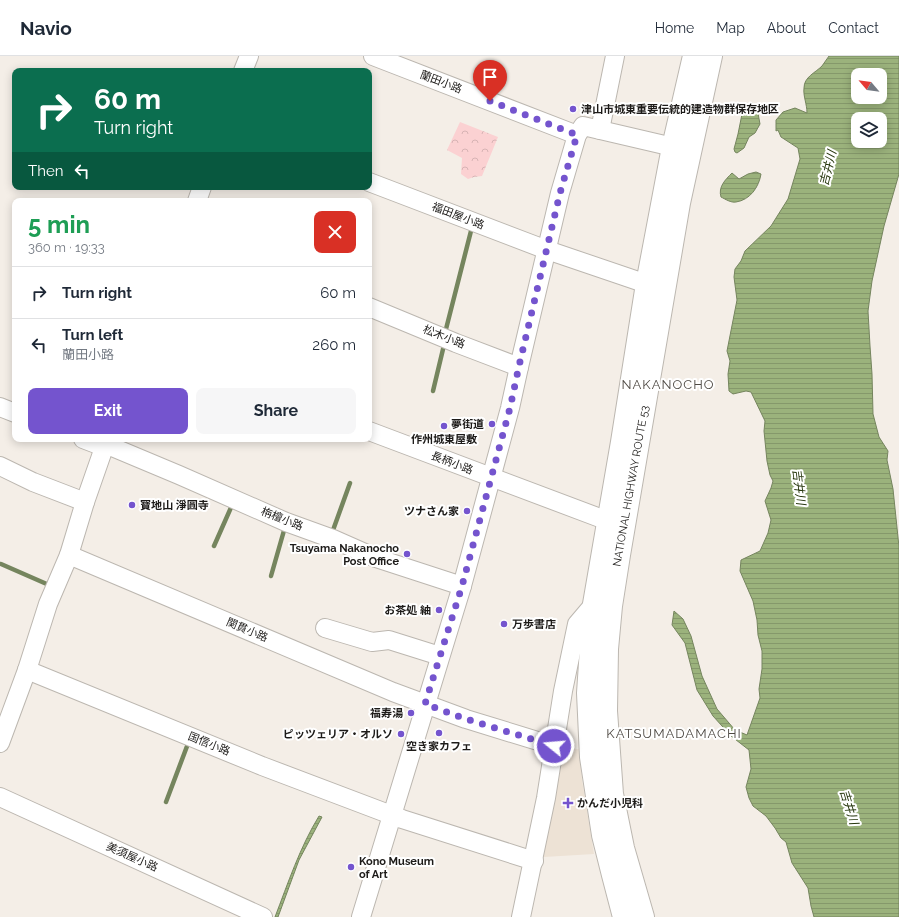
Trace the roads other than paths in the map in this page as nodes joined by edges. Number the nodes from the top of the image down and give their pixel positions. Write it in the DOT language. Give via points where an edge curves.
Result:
graph roads {
  1 [pos="249,56"];
  2 [pos="373,56"];
  3 [pos="615,56"];
  4 [pos="694,56"];
  5 [pos="711,56"];
  6 [pos="245,68"];
  7 [pos="600,130"];
  8 [pos="577,135"];
  9 [pos="682,149"];
  10 [pos="372,183"];
  11 [pos="547,250"];
  12 [pos="647,284"];
  13 [pos="372,308"];
  14 [pos="519,366"];
  15 [pos="0,407"];
  16 [pos="12,412"];
  17 [pos="372,432"];
  18 [pos="105,443"];
  19 [pos="0,466"];
  20 [pos="491,477"];
  21 [pos="85,502"];
  22 [pos="608,521"];
  23 [pos="69,555"];
  24 [pos="462,586"];
  25 [pos="594,604"];
  26 [pos="325,628"];
  27 [pos="440,656"];
  28 [pos="28,670"];
  29 [pos="425,704"];
  30 [pos="0,743"];
  31 [pos="554,746"];
  32 [pos="0,798"];
  33 [pos="392,815"];
  34 [pos="534,861"];
  35 [pos="263,917"];
  36 [pos="361,917"];
  37 [pos="521,917"];
  38 [pos="624,917"];
  39 [pos="643,917"];
  1 -- 6 [label="street"];
  2 -- 8 [label="street, 蘭田小路"];
  3 -- 7 [label="street"];
  4 -- 9 [label="highway, NATIONAL HIGHWAY ROUTE 53"];
  5 -- 9 [label="highway, NATIONAL HIGHWAY ROUTE 53"];
  7 -- 8 [label="street" via="583,126"];
  7 -- 9 [label="street"];
  8 -- 11 [label="street"];
  9 -- 12 [label="highway, NATIONAL HIGHWAY ROUTE 53"];
  9 -- 39 [label="highway, NATIONAL HIGHWAY ROUTE 53" via="679,203 619,555 607,648 606,712 612,794 623,848"];
  10 -- 11 [label="street, 福田屋小路"];
  11 -- 12 [label="street, 福田屋小路"];
  11 -- 14 [label="street"];
  12 -- 22 [label="highway, NATIONAL HIGHWAY ROUTE 53"];
  13 -- 14 [label="street, 松木小路"];
  14 -- 20 [label="street"];
  15 -- 16 [label="street"];
  17 -- 20 [label="street, 長柄小路"];
  18 -- 21 [label="street"];
  18 -- 24 [label="street, 栴檀小路" via="286,522 376,558"];
  19 -- 21 [label="street"];
  20 -- 22 [label="street, 長柄小路"];
  20 -- 24 [label="street"];
  21 -- 23 [label="street"];
  22 -- 25 [label="highway, NATIONAL HIGHWAY ROUTE 53"];
  23 -- 28 [label="street" via="48,604"];
  23 -- 29 [label="street, 関貫小路"];
  24 -- 27 [label="street"];
  25 -- 31 [label="street" via="577,624"];
  25 -- 38 [label="highway, NATIONAL HIGHWAY ROUTE 53" via="588,693 591,756 603,835"];
  26 -- 27 [label="street" via="372,642 389,640"];
  27 -- 29 [label="street"];
  28 -- 30 [label="street"];
  28 -- 33 [label="street, 国信小路" via="255,763"];
  29 -- 31 [label="street, 関貫小路"];
  29 -- 33 [label="street"];
  31 -- 34 [label="street"];
  32 -- 35 [label="street, 美須屋小路"];
  33 -- 34 [label="street, 国信小路"];
  33 -- 36 [label="street"];
  34 -- 37 [label="street"];
}
